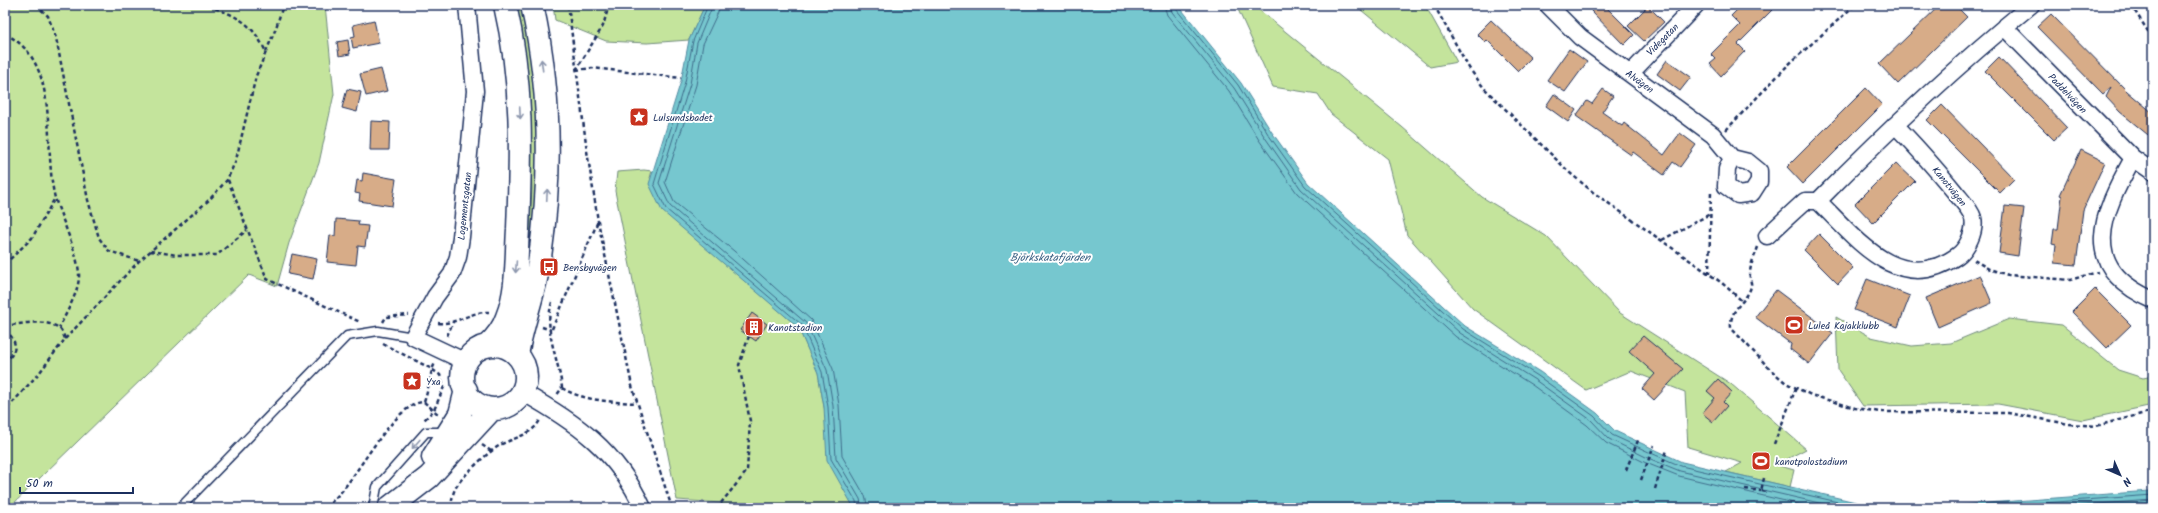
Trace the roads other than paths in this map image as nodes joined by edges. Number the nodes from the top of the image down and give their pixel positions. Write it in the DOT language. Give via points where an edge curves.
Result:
graph roads {
  1 [pos="467,5"];
  2 [pos="505,5"];
  3 [pos="532,5"];
  4 [pos="1548,5"];
  5 [pos="1696,5"];
  6 [pos="2031,5"];
  7 [pos="2004,27"];
  8 [pos="1630,74"];
  9 [pos="1895,125"];
  10 [pos="1732,158"];
  11 [pos="2134,158"];
  12 [pos="2153,172"];
  13 [pos="1818,201"];
  14 [pos="1767,236"];
  15 [pos="2153,300"];
  16 [pos="413,337"];
  17 [pos="487,346"];
  18 [pos="517,355"];
  19 [pos="466,362"];
  20 [pos="466,390"];
  21 [pos="522,392"];
  22 [pos="492,409"];
  23 [pos="452,429"];
  24 [pos="395,503"];
  25 [pos="180,508"];
  26 [pos="373,508"];
  27 [pos="643,508"];
  1 -- 16 [label="street, Logementsgatan" via="475,92 458,257 452,274"];
  2 -- 17 [label="main road, one-way" via="518,85 521,129 516,263 514,289 507,317 497,336"];
  18 -- 3 [label="main road, one-way" via="539,265 546,214 548,173 548,130 543,66"];
  4 -- 8 [label="street, Alvägen" via="1580,37"];
  5 -- 8 [label="street, Videgatan"];
  6 -- 7 [label="street"];
  7 -- 9 [label="street"];
  7 -- 11 [label="street, Paddelvägen"];
  8 -- 10 [label="street, Alvägen" via="1713,135"];
  9 -- 13 [label="street"];
  9 -- 13 [label="street, Kanotvägen" via="1931,163 1973,218 1973,231 1962,253 1936,267 1919,270 1898,267 1880,260"];
  11 -- 12 [label="street, Paddelvägen"];
  11 -- 15 [label="street" via="2109,205 2102,233 2103,245 2110,266 2124,284"];
  13 -- 14 [label="street" via="1805,201"];
  16 -- 19 [label="street"];
  16 -- 25 [label="lane" via="378,331 347,336"];
  17 -- 18 [label="main road" via="503,347"];
  17 -- 19 [label="main road" via="473,354"];
  18 -- 21 [label="main road" via="523,362 526,374"];
  19 -- 20 [label="main road" via="463,376"];
  20 -- 22 [label="main road" via="476,403"];
  20 -- 23 [label="main road" via="460,414"];
  21 -- 22 [label="main road" via="508,406"];
  21 -- 27 [label="street" via="570,420 596,440 617,465"];
  22 -- 24 [label="main road" via="429,477"];
  23 -- 24 [label="main road" via="441,447"];
  23 -- 26 [label="lane, one-way" via="426,432 377,488"];
}
